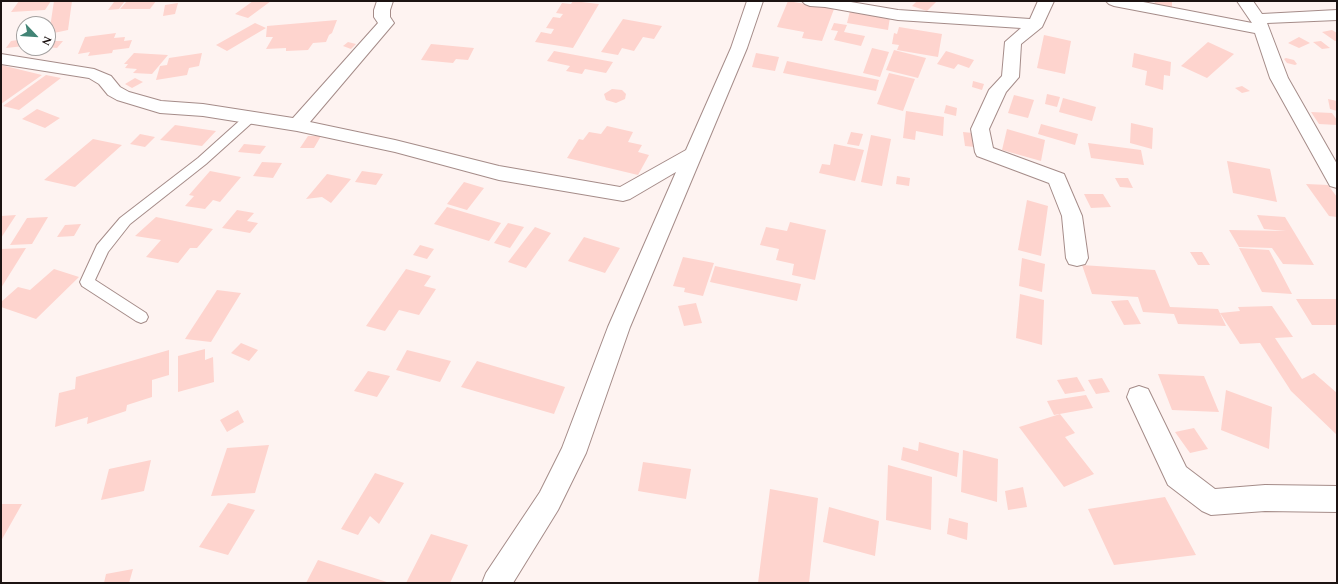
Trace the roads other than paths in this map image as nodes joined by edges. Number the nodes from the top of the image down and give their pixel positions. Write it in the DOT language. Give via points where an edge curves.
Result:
graph roads {
  1 [pos="384,1"];
  2 [pos="755,1"];
  3 [pos="810,1"];
  4 [pos="1046,1"];
  5 [pos="1114,1"];
  6 [pos="1245,1"];
  7 [pos="1337,15"];
  8 [pos="1036,24"];
  9 [pos="1260,25"];
  10 [pos="1,59"];
  11 [pos="251,117"];
  12 [pos="298,125"];
  13 [pos="694,154"];
  14 [pos="1337,181"];
  15 [pos="1077,258"];
  16 [pos="141,317"];
  17 [pos="1139,397"];
  18 [pos="1337,498"];
  19 [pos="496,583"];
  1 -- 12 [label="street" via="382,17 386,23"];
  2 -- 13 [label="street" via="739,48"];
  3 -- 8 [label="street" via="898,15"];
  4 -- 8 [label="street"];
  5 -- 9 [label="street"];
  6 -- 9 [label="street"];
  7 -- 9 [label="street"];
  8 -- 15 [label="street" via="1013,42 1010,77 998,90 980,129 984,152 1057,179 1072,216"];
  9 -- 14 [label="street" via="1279,78"];
  10 -- 11 [label="street" via="94,74 123,96 160,107"];
  11 -- 12 [label="street"];
  11 -- 16 [label="lane" via="202,161 125,221 102,249 87,282"];
  12 -- 13 [label="street" via="395,146 499,173 623,194"];
  13 -- 19 [label="street" via="619,328 573,453 549,501"];
  17 -- 18 [label="street" via="1177,476 1211,502 1265,498"];
}
